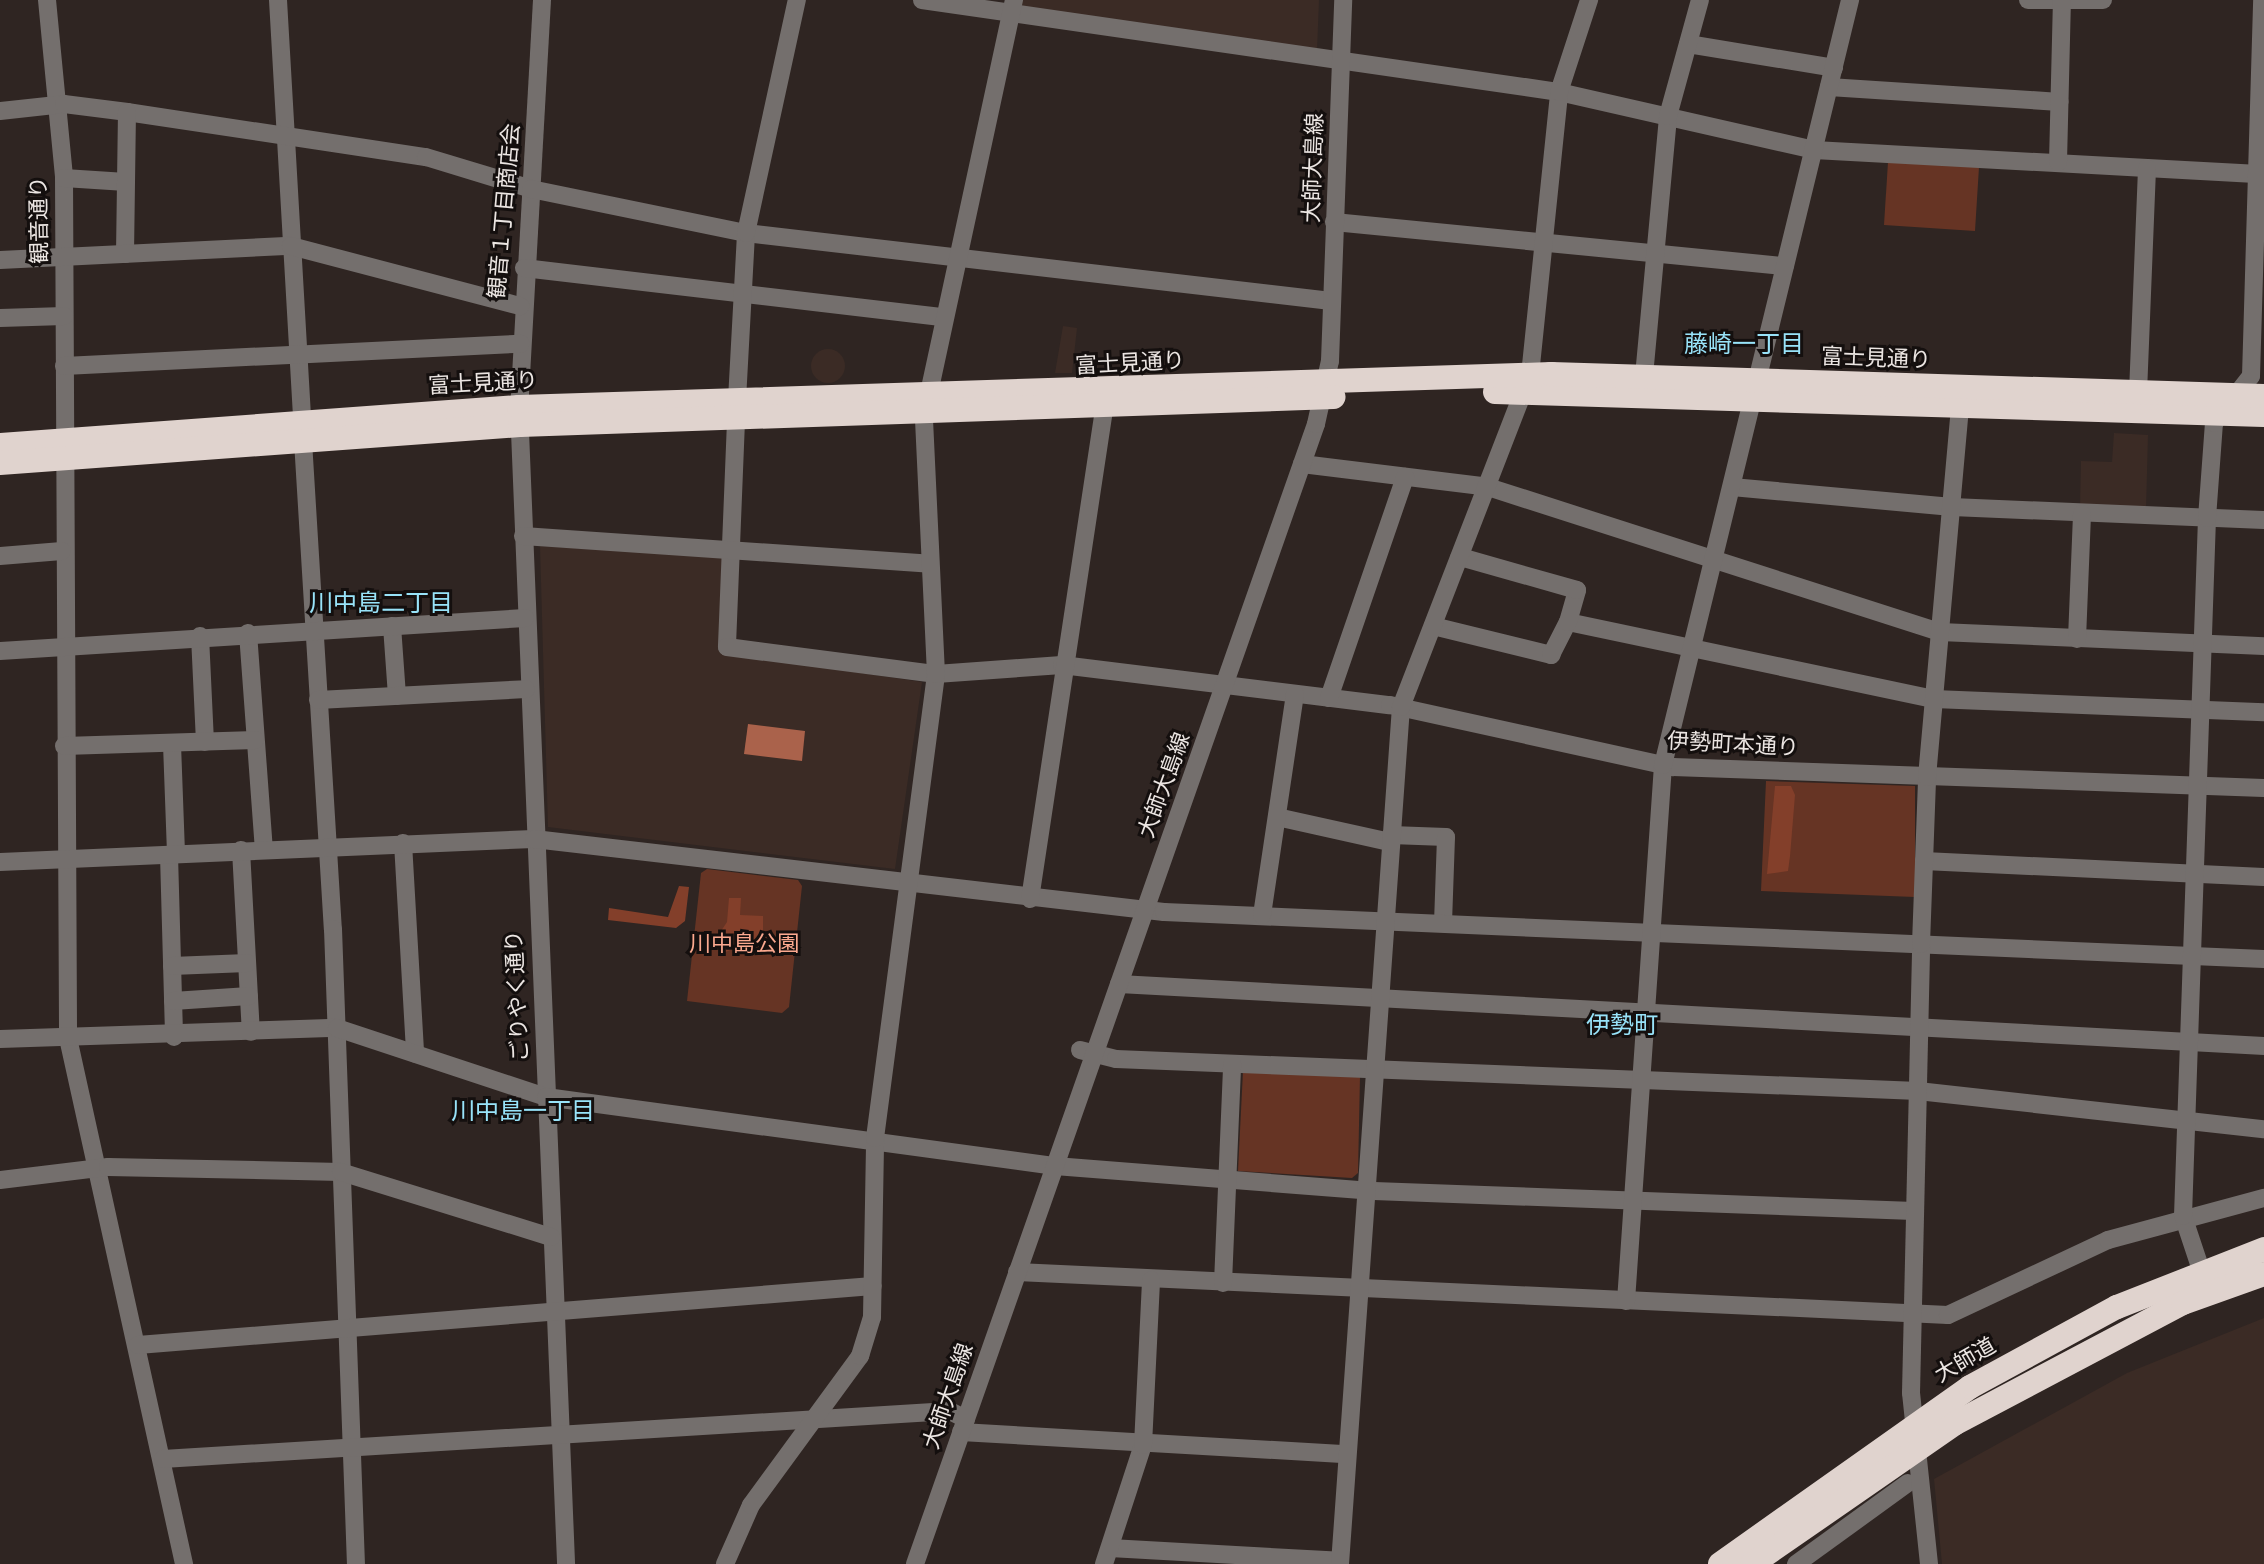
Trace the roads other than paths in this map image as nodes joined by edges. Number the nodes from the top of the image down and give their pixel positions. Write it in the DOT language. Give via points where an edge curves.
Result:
graph roads {
  1 [pos="47,0"];
  2 [pos="278,0"];
  3 [pos="542,0"];
  4 [pos="797,0"];
  5 [pos="922,0"];
  6 [pos="1343,0"];
  7 [pos="1589,0"];
  8 [pos="1700,0"];
  9 [pos="1850,0"];
  10 [pos="2028,0"];
  11 [pos="2103,0"];
  12 [pos="2262,0"];
  13 [pos="2062,2"];
  14 [pos="1013,6"];
  15 [pos="1688,44"];
  16 [pos="1341,60"];
  17 [pos="1834,68"];
  18 [pos="2262,81"];
  19 [pos="1829,87"];
  20 [pos="1559,92"];
  21 [pos="2060,102"];
  22 [pos="56,107"];
  23 [pos="0,111"];
  24 [pos="127,112"];
  25 [pos="1668,116"];
  26 [pos="284,138"];
  27 [pos="1814,150"];
  28 [pos="2058,162"];
  29 [pos="2147,168"];
  30 [pos="2261,174"];
  31 [pos="64,178"];
  32 [pos="126,182"];
  33 [pos="531,189"];
  34 [pos="1334,222"];
  35 [pos="746,233"];
  36 [pos="1547,240"];
  37 [pos="291,246"];
  38 [pos="1654,253"];
  39 [pos="125,254"];
  40 [pos="63,257"];
  41 [pos="953,259"];
  42 [pos="0,260"];
  43 [pos="1785,266"];
  44 [pos="524,268"];
  45 [pos="743,295"];
  46 [pos="1331,301"];
  47 [pos="520,306"];
  48 [pos="64,316"];
  49 [pos="941,317"];
  50 [pos="0,318"];
  51 [pos="520,344"];
  52 [pos="297,354"];
  53 [pos="64,366"];
  54 [pos="1644,376"];
  55 [pos="1527,383"];
  56 [pos="1324,390"];
  57 [pos="1755,390"];
  58 [pos="2138,393"];
  59 [pos="2253,396"];
  60 [pos="1960,405"];
  61 [pos="925,407"];
  62 [pos="736,410"];
  63 [pos="1104,410"];
  64 [pos="2264,415"];
  65 [pos="520,416"];
  66 [pos="2219,416"];
  67 [pos="302,430"];
  68 [pos="0,445"];
  69 [pos="63,449"];
  70 [pos="0,463"];
  71 [pos="1302,464"];
  72 [pos="1405,477"];
  73 [pos="1488,487"];
  74 [pos="1732,487"];
  75 [pos="1952,507"];
  76 [pos="2082,514"];
  77 [pos="2207,518"];
  78 [pos="2264,520"];
  79 [pos="523,536"];
  80 [pos="730,545"];
  81 [pos="62,551"];
  82 [pos="0,556"];
  83 [pos="1460,557"];
  84 [pos="1714,559"];
  85 [pos="930,564"];
  86 [pos="525,618"];
  87 [pos="1568,622"];
  88 [pos="392,626"];
  89 [pos="1433,626"];
  90 [pos="313,630"];
  91 [pos="1940,632"];
  92 [pos="248,633"];
  93 [pos="200,636"];
  94 [pos="2077,639"];
  95 [pos="2203,645"];
  96 [pos="65,646"];
  97 [pos="2264,646"];
  98 [pos="1691,649"];
  99 [pos="0,651"];
  100 [pos="1062,665"];
  101 [pos="936,674"];
  102 [pos="1225,685"];
  103 [pos="526,689"];
  104 [pos="1295,694"];
  105 [pos="397,696"];
  106 [pos="1329,698"];
  107 [pos="1934,699"];
  108 [pos="318,700"];
  109 [pos="1401,707"];
  110 [pos="2201,710"];
  111 [pos="2264,712"];
  112 [pos="255,740"];
  113 [pos="205,742"];
  114 [pos="172,744"];
  115 [pos="64,746"];
  116 [pos="1663,765"];
  117 [pos="1927,777"];
  118 [pos="2198,786"];
  119 [pos="2264,788"];
  120 [pos="1277,817"];
  121 [pos="534,839"];
  122 [pos="1390,839"];
  123 [pos="403,843"];
  124 [pos="326,845"];
  125 [pos="264,849"];
  126 [pos="241,850"];
  127 [pos="173,854"];
  128 [pos="64,858"];
  129 [pos="1924,861"];
  130 [pos="0,862"];
  131 [pos="2195,874"];
  132 [pos="2264,877"];
  133 [pos="905,881"];
  134 [pos="1030,899"];
  135 [pos="1138,908"];
  136 [pos="1262,915"];
  137 [pos="1384,922"];
  138 [pos="1443,923"];
  139 [pos="1652,933"];
  140 [pos="1921,944"];
  141 [pos="2193,955"];
  142 [pos="2264,959"];
  143 [pos="247,963"];
  144 [pos="172,966"];
  145 [pos="1119,984"];
  146 [pos="249,996"];
  147 [pos="173,1001"];
  148 [pos="1378,1001"];
  149 [pos="1646,1014"];
  150 [pos="337,1028"];
  151 [pos="1919,1028"];
  152 [pos="251,1032"];
  153 [pos="174,1037"];
  154 [pos="68,1038"];
  155 [pos="0,1039"];
  156 [pos="2189,1041"];
  157 [pos="2264,1046"];
  158 [pos="415,1054"];
  159 [pos="1096,1054"];
  160 [pos="1232,1064"];
  161 [pos="1375,1068"];
  162 [pos="1641,1079"];
  163 [pos="1918,1091"];
  164 [pos="546,1097"];
  165 [pos="2186,1121"];
  166 [pos="2264,1129"];
  167 [pos="875,1138"];
  168 [pos="1055,1166"];
  169 [pos="101,1168"];
  170 [pos="341,1172"];
  171 [pos="1227,1176"];
  172 [pos="0,1180"];
  173 [pos="1366,1188"];
  174 [pos="2264,1198"];
  175 [pos="1633,1200"];
  176 [pos="1914,1211"];
  177 [pos="2183,1216"];
  178 [pos="551,1237"];
  179 [pos="2264,1249"];
  180 [pos="1017,1272"];
  181 [pos="2264,1274"];
  182 [pos="1151,1280"];
  183 [pos="2204,1282"];
  184 [pos="1223,1283"];
  185 [pos="873,1286"];
  186 [pos="1358,1288"];
  187 [pos="1626,1301"];
  188 [pos="556,1310"];
  189 [pos="1913,1314"];
  190 [pos="348,1329"];
  191 [pos="138,1345"];
  192 [pos="812,1419"];
  193 [pos="1913,1422"];
  194 [pos="963,1425"];
  195 [pos="561,1436"];
  196 [pos="1143,1445"];
  197 [pos="1916,1447"];
  198 [pos="353,1448"];
  199 [pos="1346,1454"];
  200 [pos="163,1459"];
  201 [pos="1908,1483"];
  202 [pos="1107,1556"];
  203 [pos="1340,1563"];
  204 [pos="184,1564"];
  205 [pos="356,1564"];
  206 [pos="566,1564"];
  207 [pos="725,1564"];
  208 [pos="915,1564"];
  209 [pos="1720,1564"];
  210 [pos="1752,1564"];
  211 [pos="1796,1564"];
  212 [pos="1929,1564"];
  1 -- 22 [label="street, 観音通り"];
  2 -- 26 [label="street"];
  3 -- 33 [label="street, 観音１丁目商店会"];
  4 -- 35 [label="street"];
  5 -- 14 [label="street"];
  6 -- 16 [label="street, 大師大島線"];
  7 -- 20 [label="street"];
  8 -- 15 [label="street"];
  9 -- 17 [label="street"];
  10 -- 13 [label="street"];
  11 -- 13 [label="street"];
  12 -- 18 [label="street"];
  13 -- 21 [label="street"];
  14 -- 16 [label="street"];
  14 -- 41 [label="street"];
  15 -- 17 [label="street"];
  15 -- 25 [label="street"];
  16 -- 20 [label="street"];
  16 -- 34 [label="street, 大師大島線"];
  17 -- 19 [label="street"];
  18 -- 30 [label="street"];
  19 -- 21 [label="street"];
  19 -- 27 [label="street"];
  20 -- 25 [label="street"];
  20 -- 36 [label="street"];
  21 -- 28 [label="street"];
  22 -- 23 [label="street"];
  22 -- 24 [label="street"];
  22 -- 31 [label="street, 観音通り"];
  24 -- 26 [label="street"];
  24 -- 32 [label="street"];
  25 -- 27 [label="street"];
  25 -- 38 [label="street"];
  26 -- 33 [label="street" via="426,157"];
  26 -- 37 [label="street"];
  27 -- 28 [label="street"];
  27 -- 43 [label="street"];
  28 -- 29 [label="street"];
  29 -- 30 [label="street"];
  29 -- 58 [label="street"];
  30 -- 59 [label="street"];
  31 -- 32 [label="street"];
  31 -- 40 [label="street, 観音通り"];
  32 -- 39 [label="street"];
  33 -- 35 [label="street"];
  33 -- 44 [label="street, 観音１丁目商店会"];
  34 -- 36 [label="street"];
  34 -- 46 [label="street, 大師大島線"];
  35 -- 41 [label="street"];
  35 -- 45 [label="street"];
  36 -- 38 [label="street"];
  36 -- 55 [label="street"];
  37 -- 39 [label="street"];
  37 -- 47 [label="street"];
  37 -- 52 [label="street"];
  38 -- 43 [label="street"];
  38 -- 54 [label="street"];
  39 -- 40 [label="street"];
  40 -- 42 [label="street"];
  40 -- 48 [label="street, 観音通り"];
  41 -- 46 [label="street"];
  41 -- 49 [label="street"];
  43 -- 57 [label="street"];
  44 -- 45 [label="street"];
  44 -- 47 [label="street, 観音１丁目商店会"];
  45 -- 49 [label="street"];
  45 -- 62 [label="street"];
  46 -- 56 [label="street, 大師大島線"];
  47 -- 51 [label="street, 観音１丁目商店会"];
  48 -- 50 [label="street"];
  48 -- 53 [label="street, 観音通り"];
  49 -- 61 [label="street"];
  51 -- 52 [label="street"];
  51 -- 65 [label="street, 観音１丁目商店会"];
  52 -- 53 [label="street"];
  52 -- 67 [label="street"];
  53 -- 69 [label="street, 観音通り"];
  54 -- 55 [label="highway, 富士見通り"];
  54 -- 57 [label="highway, 富士見通り"];
  55 -- 56 [label="highway, 富士見通り"];
  55 -- 57 [label="highway, 富士見通り"];
  55 -- 73 [label="street"];
  56 -- 61 [label="highway, 富士見通り"];
  56 -- 63 [label="highway, 富士見通り"];
  56 -- 71 [label="street, 大師大島線"];
  57 -- 58 [label="highway, 富士見通り"];
  57 -- 60 [label="highway, 富士見通り"];
  57 -- 74 [label="street"];
  58 -- 59 [label="highway, 富士見通り"];
  59 -- 66 [label="street"];
  60 -- 66 [label="highway, 富士見通り"];
  60 -- 75 [label="street"];
  61 -- 62 [label="highway, 富士見通り"];
  61 -- 63 [label="highway, 富士見通り"];
  61 -- 85 [label="street"];
  62 -- 65 [label="highway, 富士見通り"];
  62 -- 80 [label="street"];
  63 -- 100 [label="street"];
  64 -- 66 [label="highway, 富士見通り"];
  65 -- 67 [label="highway, 富士見通り"];
  65 -- 79 [label="street, ごりやく通り"];
  66 -- 77 [label="street" via="2211,437"];
  67 -- 69 [label="highway, 富士見通り"];
  67 -- 90 [label="street"];
  68 -- 69 [label="highway, 富士見通り"];
  69 -- 70 [label="highway, 富士見通り"];
  69 -- 81 [label="street, 観音通り"];
  71 -- 72 [label="street"];
  71 -- 102 [label="street, 大師大島線"];
  72 -- 73 [label="street"];
  72 -- 106 [label="street"];
  73 -- 83 [label="street"];
  73 -- 84 [label="street"];
  74 -- 75 [label="street"];
  74 -- 84 [label="street"];
  75 -- 76 [label="street"];
  75 -- 91 [label="street"];
  76 -- 77 [label="street"];
  76 -- 94 [label="street"];
  77 -- 78 [label="street"];
  77 -- 95 [label="street"];
  79 -- 80 [label="street"];
  79 -- 86 [label="street, ごりやく通り"];
  80 -- 85 [label="street"];
  80 -- 101 [label="street, 伊勢町本通り" via="727,647"];
  81 -- 82 [label="street"];
  81 -- 96 [label="street, 観音通り"];
  83 -- 87 [label="street" via="1577,590"];
  83 -- 89 [label="street"];
  84 -- 91 [label="street"];
  84 -- 98 [label="street"];
  85 -- 101 [label="street"];
  86 -- 88 [label="street"];
  86 -- 103 [label="street, ごりやく通り"];
  87 -- 89 [label="street" via="1551,655"];
  87 -- 98 [label="street"];
  88 -- 90 [label="street"];
  88 -- 105 [label="street"];
  89 -- 109 [label="street"];
  90 -- 92 [label="street"];
  90 -- 108 [label="street"];
  91 -- 94 [label="street"];
  91 -- 107 [label="street"];
  92 -- 93 [label="street"];
  92 -- 112 [label="street"];
  93 -- 96 [label="street"];
  93 -- 113 [label="street"];
  94 -- 95 [label="street"];
  95 -- 97 [label="street"];
  95 -- 110 [label="street"];
  96 -- 99 [label="street"];
  96 -- 115 [label="street, 観音通り"];
  98 -- 107 [label="street"];
  98 -- 116 [label="street"];
  100 -- 101 [label="street, 伊勢町本通り"];
  100 -- 102 [label="street, 伊勢町本通り"];
  100 -- 134 [label="street"];
  101 -- 133 [label="street"];
  102 -- 104 [label="street, 伊勢町本通り"];
  102 -- 135 [label="street, 大師大島線"];
  103 -- 105 [label="street"];
  103 -- 121 [label="street, ごりやく通り"];
  104 -- 106 [label="street, 伊勢町本通り"];
  104 -- 120 [label="street"];
  105 -- 108 [label="street"];
  106 -- 109 [label="street, 伊勢町本通り"];
  107 -- 110 [label="street"];
  107 -- 117 [label="street"];
  108 -- 124 [label="street"];
  109 -- 116 [label="street, 伊勢町本通り"];
  109 -- 122 [label="street"];
  110 -- 111 [label="street"];
  110 -- 118 [label="street"];
  112 -- 113 [label="street"];
  112 -- 125 [label="street"];
  113 -- 114 [label="street"];
  114 -- 115 [label="street"];
  114 -- 127 [label="street"];
  115 -- 128 [label="street, 観音通り"];
  116 -- 117 [label="street, 伊勢町本通り"];
  116 -- 139 [label="street"];
  117 -- 118 [label="street, 伊勢町本通り"];
  117 -- 129 [label="street"];
  118 -- 119 [label="street, 伊勢町本通り"];
  118 -- 131 [label="street"];
  120 -- 122 [label="street"];
  120 -- 136 [label="street"];
  121 -- 123 [label="street"];
  121 -- 133 [label="street"];
  121 -- 164 [label="street, ごりやく通り"];
  122 -- 137 [label="street"];
  122 -- 138 [label="street" via="1446,837"];
  123 -- 124 [label="street"];
  123 -- 158 [label="street"];
  124 -- 125 [label="street"];
  124 -- 150 [label="street"];
  125 -- 126 [label="street"];
  126 -- 127 [label="street"];
  126 -- 143 [label="street"];
  127 -- 128 [label="street"];
  127 -- 144 [label="street"];
  128 -- 130 [label="street"];
  128 -- 154 [label="street, 観音通り"];
  129 -- 131 [label="street"];
  129 -- 140 [label="street"];
  131 -- 132 [label="street"];
  131 -- 141 [label="street"];
  133 -- 134 [label="street"];
  133 -- 167 [label="street"];
  134 -- 135 [label="street"];
  135 -- 136 [label="street"];
  135 -- 145 [label="street, 大師大島線"];
  136 -- 137 [label="street"];
  137 -- 138 [label="street"];
  137 -- 148 [label="street"];
  138 -- 139 [label="street"];
  139 -- 140 [label="street"];
  139 -- 149 [label="street"];
  140 -- 141 [label="street"];
  140 -- 151 [label="street"];
  141 -- 142 [label="street"];
  141 -- 156 [label="street"];
  143 -- 144 [label="street"];
  143 -- 146 [label="street"];
  144 -- 147 [label="street"];
  145 -- 148 [label="street"];
  145 -- 159 [label="street, 大師大島線"];
  146 -- 147 [label="street"];
  146 -- 152 [label="street"];
  147 -- 153 [label="street"];
  148 -- 149 [label="street"];
  148 -- 161 [label="street"];
  149 -- 151 [label="street"];
  149 -- 162 [label="street"];
  150 -- 152 [label="street"];
  150 -- 158 [label="street"];
  150 -- 170 [label="street"];
  151 -- 156 [label="street"];
  151 -- 163 [label="street"];
  152 -- 153 [label="street"];
  153 -- 154 [label="street"];
  154 -- 155 [label="street"];
  154 -- 169 [label="street, 観音通り"];
  156 -- 157 [label="street"];
  156 -- 165 [label="street"];
  158 -- 164 [label="street"];
  159 -- 160 [label="street"];
  159 -- 168 [label="street, 大師大島線"];
  160 -- 161 [label="street"];
  160 -- 171 [label="street"];
  161 -- 162 [label="street"];
  161 -- 173 [label="street"];
  162 -- 163 [label="street"];
  162 -- 175 [label="street"];
  163 -- 165 [label="street"];
  163 -- 176 [label="street"];
  164 -- 167 [label="street"];
  164 -- 178 [label="street, ごりやく通り"];
  165 -- 166 [label="street"];
  165 -- 177 [label="street"];
  167 -- 168 [label="street"];
  167 -- 185 [label="street"];
  168 -- 171 [label="street"];
  168 -- 180 [label="street, 大師大島線"];
  169 -- 170 [label="street"];
  169 -- 172 [label="street"];
  169 -- 191 [label="street, 観音通り"];
  170 -- 178 [label="street"];
  170 -- 190 [label="street"];
  171 -- 173 [label="street"];
  171 -- 184 [label="street"];
  173 -- 175 [label="street"];
  173 -- 186 [label="street"];
  174 -- 177 [label="street"];
  175 -- 176 [label="street"];
  175 -- 187 [label="street"];
  176 -- 189 [label="street"];
  177 -- 183 [label="street"];
  177 -- 189 [label="street" via="2020,1275 1965,1310"];
  178 -- 188 [label="street, ごりやく通り"];
  179 -- 183 [label="highway, 大師道"];
  180 -- 182 [label="street"];
  180 -- 194 [label="street, 大師大島線"];
  181 -- 183 [label="highway, 大師道"];
  182 -- 184 [label="street"];
  182 -- 196 [label="street"];
  183 -- 193 [label="highway, 大師道" via="2056,1338"];
  183 -- 197 [label="highway, 大師道"];
  184 -- 186 [label="street"];
  185 -- 188 [label="street"];
  185 -- 192 [label="street" via="864,1346"];
  186 -- 187 [label="street"];
  186 -- 199 [label="street"];
  187 -- 189 [label="street"];
  188 -- 190 [label="street"];
  188 -- 195 [label="street, ごりやく通り"];
  189 -- 193 [label="street"];
  190 -- 191 [label="street"];
  190 -- 198 [label="street"];
  191 -- 200 [label="street, 観音通り"];
  192 -- 194 [label="street" via="950,1411"];
  192 -- 195 [label="street"];
  192 -- 207 [label="street" via="751,1505"];
  193 -- 197 [label="street"];
  193 -- 209 [label="highway, 大師道"];
  194 -- 196 [label="street"];
  194 -- 208 [label="street, 大師大島線"];
  195 -- 198 [label="street"];
  195 -- 206 [label="street, ごりやく通り"];
  196 -- 199 [label="street"];
  196 -- 202 [label="street"];
  197 -- 210 [label="highway, 大師道"];
  197 -- 212 [label="street"];
  198 -- 200 [label="street"];
  198 -- 205 [label="street"];
  199 -- 203 [label="street"];
  200 -- 204 [label="street, 観音通り"];
  201 -- 211 [label="street"];
  202 -- 203 [label="street"];
}
